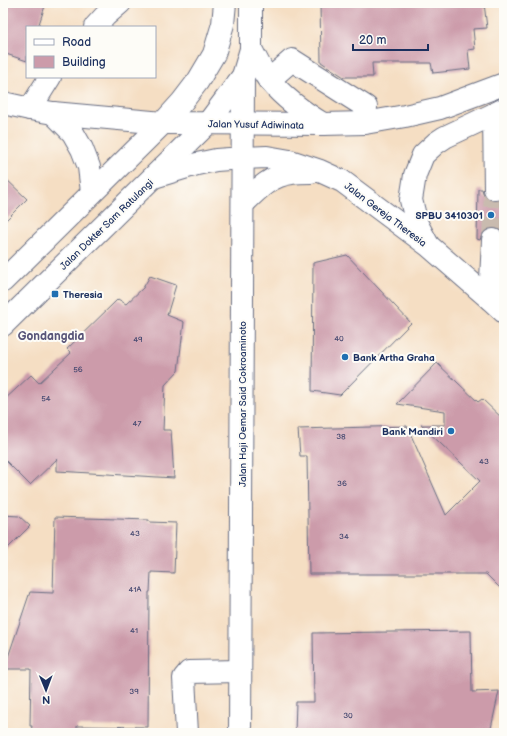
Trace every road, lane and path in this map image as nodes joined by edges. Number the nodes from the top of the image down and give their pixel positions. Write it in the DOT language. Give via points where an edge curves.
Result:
graph roads {
  1 [pos="120,3"];
  2 [pos="225,3"];
  3 [pos="251,3"];
  4 [pos="97,26"];
  5 [pos="251,49"];
  6 [pos="243,76"];
  7 [pos="49,78"];
  8 [pos="270,80"];
  9 [pos="504,84"];
  10 [pos="3,103"];
  11 [pos="30,109"];
  12 [pos="499,112"];
  13 [pos="53,113"];
  14 [pos="163,123"];
  15 [pos="208,123"];
  16 [pos="365,123"];
  17 [pos="243,124"];
  18 [pos="323,124"];
  19 [pos="243,158"];
  20 [pos="320,172"];
  21 [pos="154,177"];
  22 [pos="494,189"];
  23 [pos="92,192"];
  24 [pos="243,204"];
  25 [pos="492,240"];
  26 [pos="428,246"];
  27 [pos="3,281"];
  28 [pos="497,305"];
  29 [pos="3,325"];
  30 [pos="240,671"];
  31 [pos="187,733"];
  32 [pos="240,733"];
  1 -- 4 [label="street"];
  2 -- 14 [label="street" via="223,24 214,54 198,81"];
  3 -- 5 [label="street, Jalan Haji Oemar Said Cokroaminoto"];
  5 -- 6 [label="street, Jalan Haji Oemar Said Cokroaminoto"];
  5 -- 8 [label="street"];
  6 -- 15 [label="street, Jalan Haji Oemar Said Cokroaminoto"];
  6 -- 17 [label="street, Jalan Haji Oemar Said Cokroaminoto"];
  7 -- 11 [label="street"];
  8 -- 16 [label="street" via="292,60 366,107"];
  8 -- 18 [label="street" via="287,100"];
  9 -- 16 [label="street, Jalan Yusuf Adiwinata" via="440,108"];
  10 -- 11 [label="street, Jalan Yusuf Adiwinata"];
  11 -- 13 [label="street, Jalan Yusuf Adiwinata"];
  12 -- 22 [label="street"];
  12 -- 26 [label="street" via="445,137 423,155 412,187 412,200 417,224"];
  13 -- 14 [label="street, Jalan Yusuf Adiwinata"];
  13 -- 23 [label="street" via="73,133 82,149 89,167"];
  14 -- 15 [label="street, Jalan Yusuf Adiwinata"];
  14 -- 23 [label="street"];
  15 -- 17 [label="street, Jalan Yusuf Adiwinata"];
  15 -- 21 [label="street, Jalan Dokter Sam Ratulangi"];
  16 -- 18 [label="street, Jalan Yusuf Adiwinata"];
  17 -- 18 [label="street, Jalan Yusuf Adiwinata"];
  17 -- 19 [label="street, Jalan Haji Oemar Said Cokroaminoto"];
  19 -- 20 [label="street, Jalan Gereja Theresia" via="267,157 290,161"];
  19 -- 21 [label="street, Jalan Gereja Theresia" via="210,161"];
  19 -- 24 [label="street, Jalan Haji Oemar Said Cokroaminoto"];
  20 -- 24 [label="street" via="291,173 277,177 264,184"];
  20 -- 26 [label="street, Jalan Gereja Theresia" via="342,181"];
  21 -- 29 [label="street, Jalan Dokter Sam Ratulangi"];
  23 -- 27 [label="street"];
  24 -- 30 [label="street, Jalan Haji Oemar Said Cokroaminoto"];
  25 -- 28 [label="street"];
  26 -- 28 [label="street, Jalan Gereja Theresia"];
  30 -- 31 [label="street" via="189,672 184,678"];
  30 -- 32 [label="street, Jalan Haji Oemar Said Cokroaminoto"];
}
